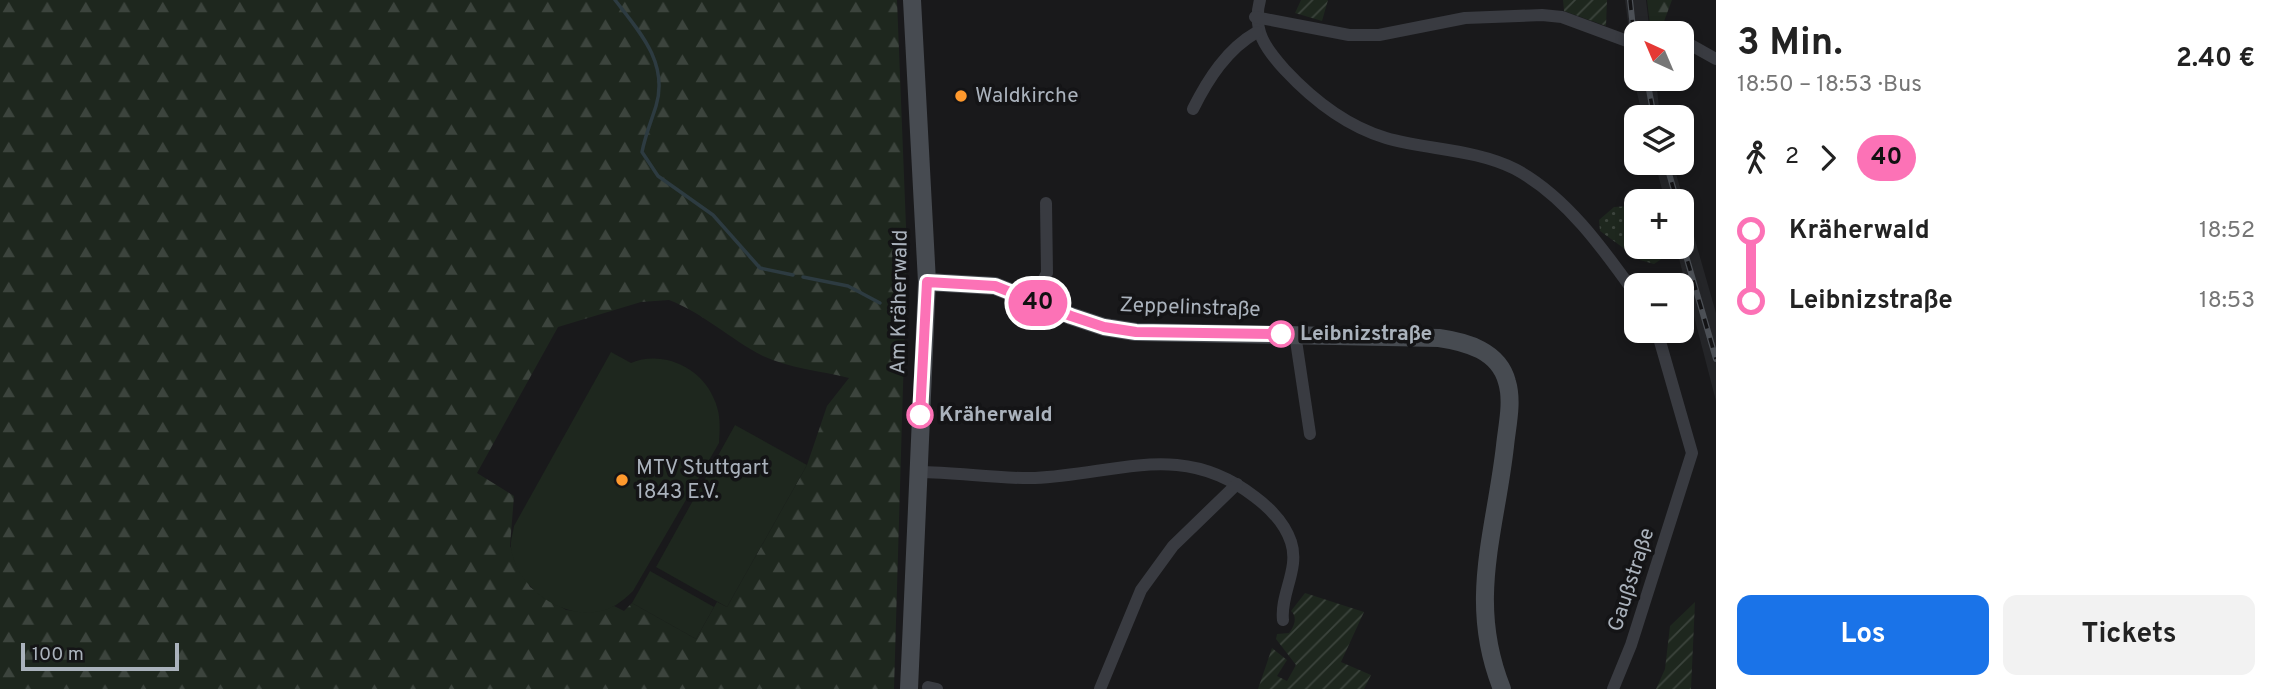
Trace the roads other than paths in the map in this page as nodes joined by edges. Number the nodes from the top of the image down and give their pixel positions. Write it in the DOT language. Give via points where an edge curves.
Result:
graph roads {
  1 [pos="912,0"];
  2 [pos="1260,0"];
  3 [pos="1255,17"];
  4 [pos="1257,32"];
  5 [pos="1624,40"];
  6 [pos="1694,47"];
  7 [pos="1716,59"];
  8 [pos="1193,109"];
  9 [pos="1046,203"];
  10 [pos="1624,280"];
  11 [pos="927,282"];
  12 [pos="1032,301"];
  13 [pos="1295,334"];
  14 [pos="1661,343"];
  15 [pos="1310,434"];
  16 [pos="918,472"];
  17 [pos="1237,484"];
  18 [pos="1283,620"];
  19 [pos="925,688"];
  20 [pos="1100,689"];
  21 [pos="1502,689"];
  22 [pos="1613,689"];
  1 -- 11 [label="street, Am Kräherwald"];
  2 -- 3 [label="street"];
  3 -- 4 [label="street"];
  3 -- 5 [label="street" via="1349,35 1465,18 1542,15 1562,17"];
  4 -- 8 [label="street" via="1242,41 1210,76"];
  4 -- 10 [label="street" via="1295,80 1354,125 1386,138 1482,157 1532,180 1575,218"];
  6 -- 7 [label="street"];
  9 -- 12 [label="street" via="1047,273"];
  11 -- 12 [label="street, Zeppelinstraße" via="995,286"];
  11 -- 16 [label="street, Am Kräherwald"];
  12 -- 13 [label="street, Zeppelinstraße" via="1104,327 1136,332"];
  13 -- 15 [label="street"];
  13 -- 21 [label="street, Zeppelinstraße" via="1459,341 1482,349 1501,369 1509,398 1483,611"];
  14 -- 22 [label="street, Gaußstraße" via="1692,444 1684,481"];
  16 -- 17 [label="street" via="1033,478 1175,463 1204,468"];
  16 -- 19 [label="street, Am Kräherwald"];
  17 -- 18 [label="street" via="1268,507 1290,539 1294,562"];
  17 -- 20 [label="street" via="1173,546 1141,590"];
}
